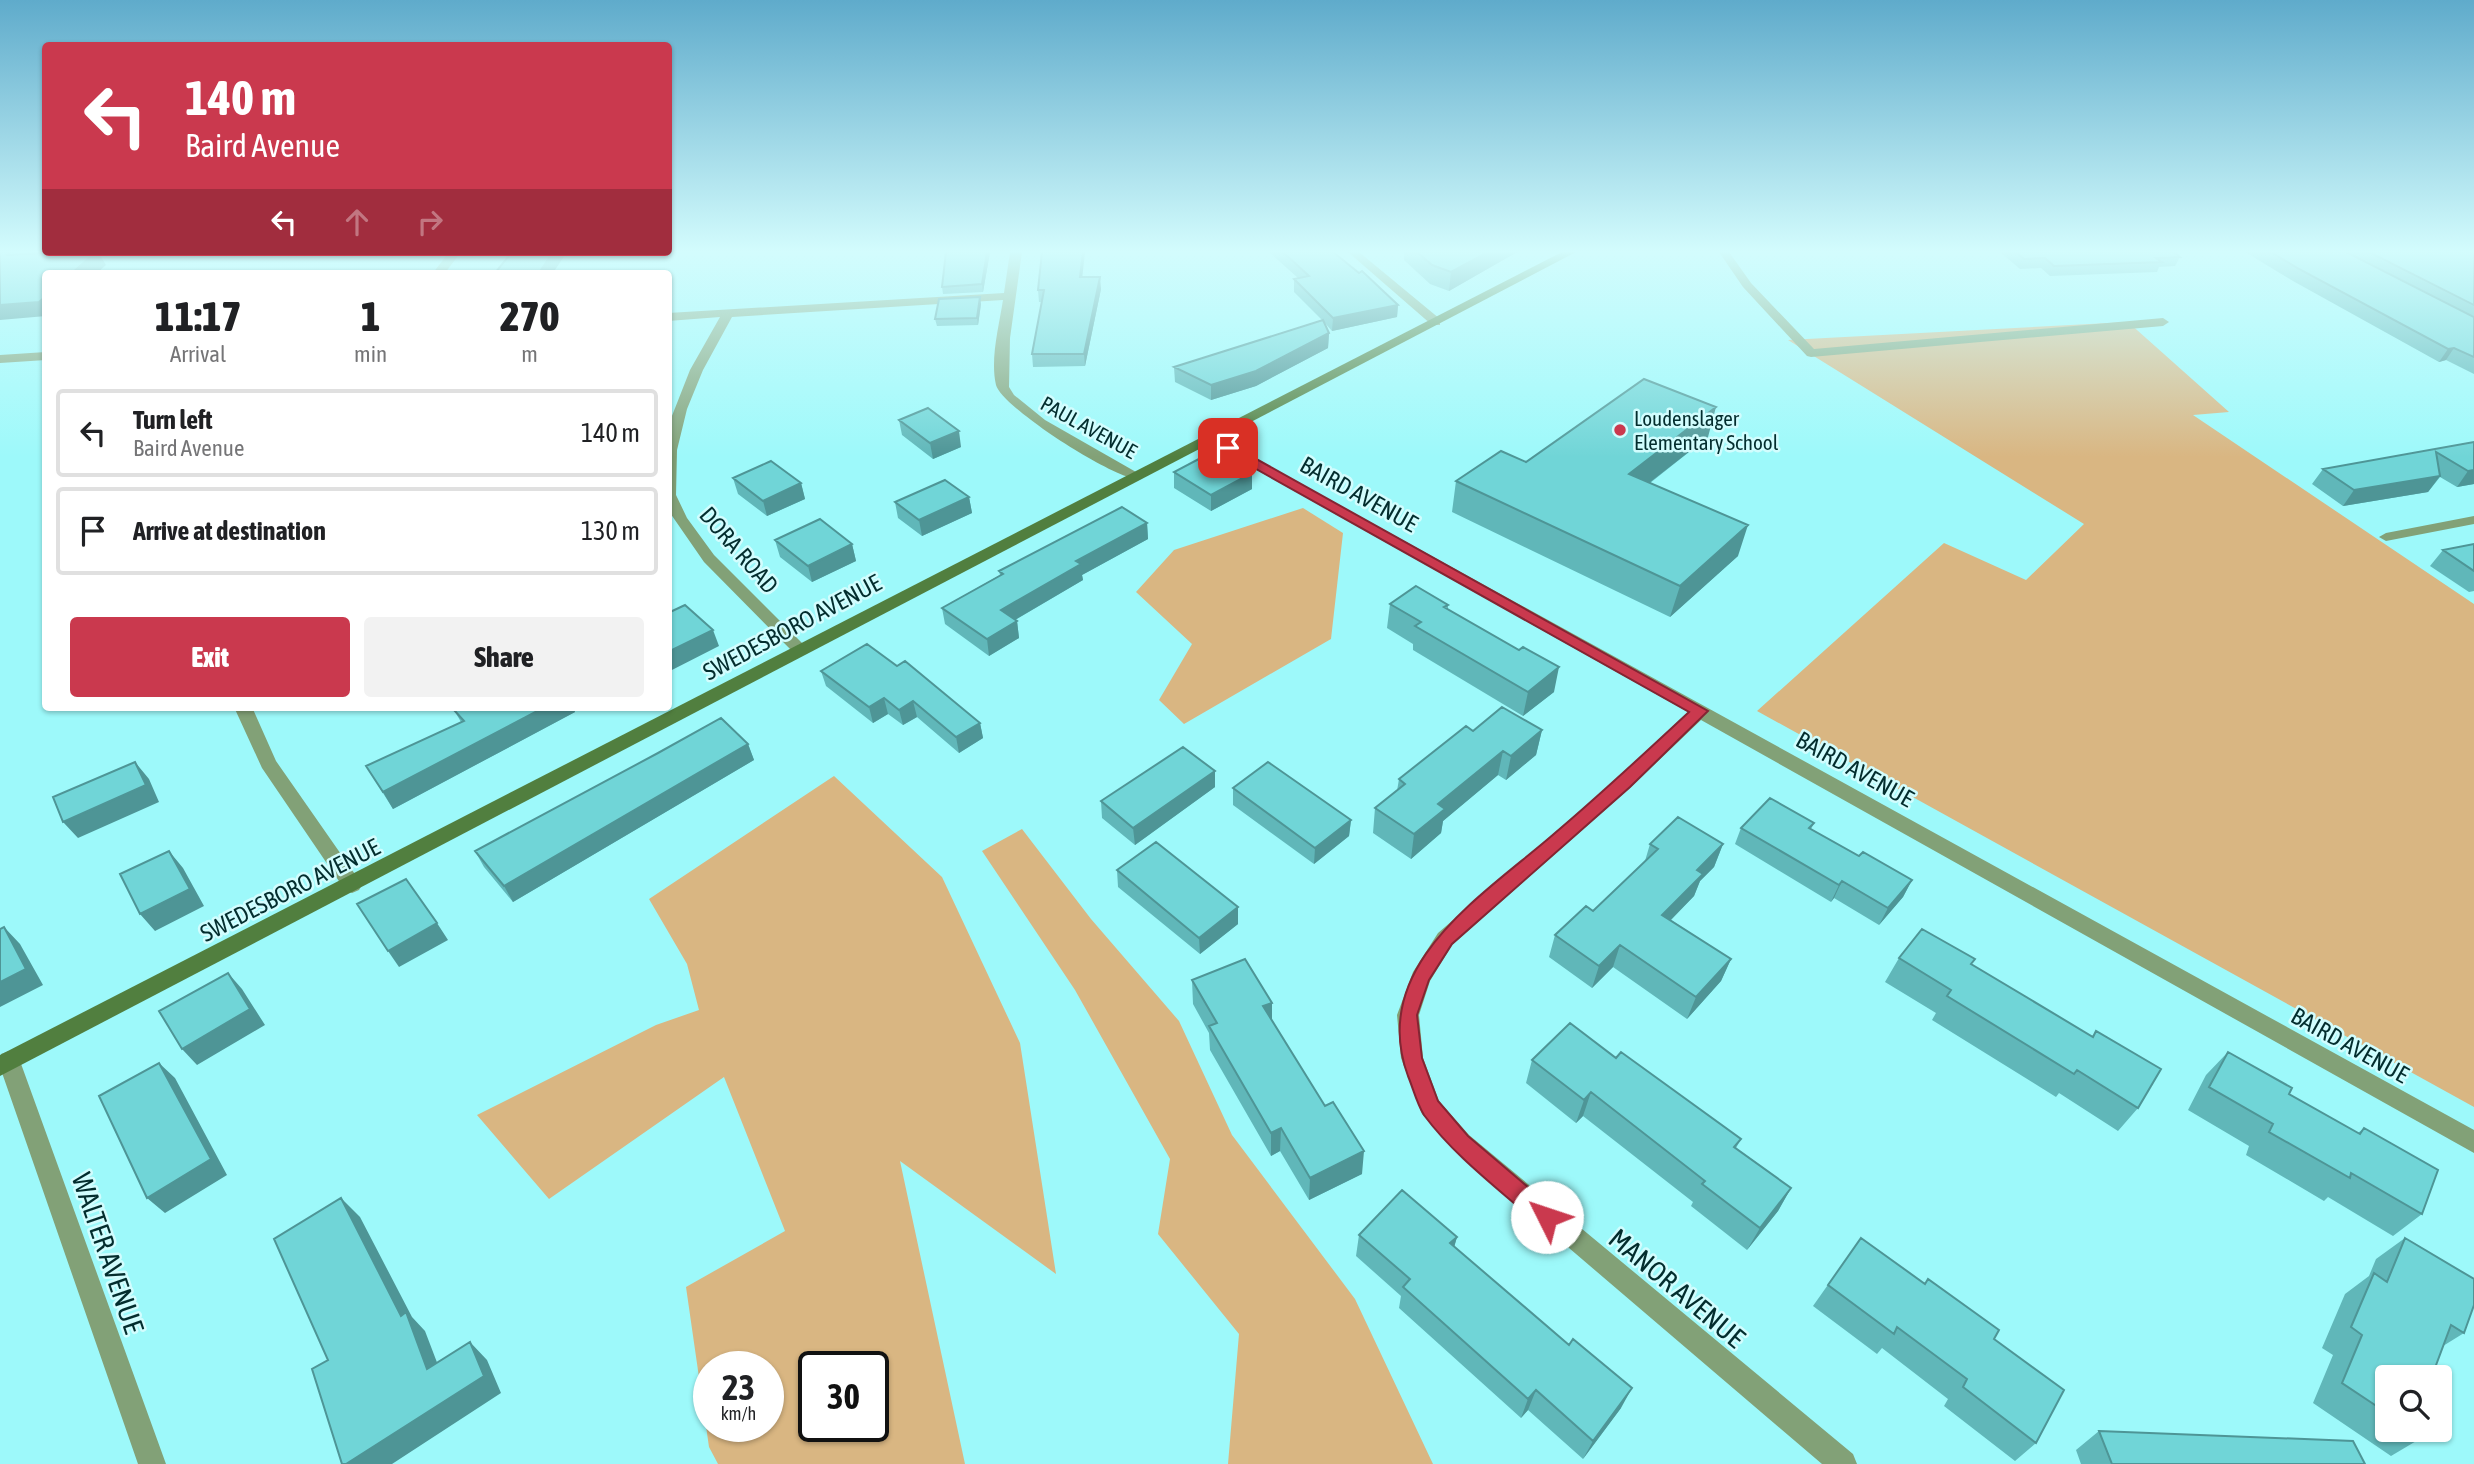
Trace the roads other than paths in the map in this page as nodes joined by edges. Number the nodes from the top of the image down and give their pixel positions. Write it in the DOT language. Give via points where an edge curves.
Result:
graph roads {
  1 [pos="724,320"];
  2 [pos="1008,320"];
  3 [pos="1439,320"];
  4 [pos="1780,320"];
  5 [pos="1436,322"];
  6 [pos="2163,322"];
  7 [pos="42,356"];
  8 [pos="0,359"];
  9 [pos="672,437"];
  10 [pos="1212,439"];
  11 [pos="1136,476"];
  12 [pos="672,503"];
  13 [pos="2474,520"];
  14 [pos="2386,537"];
  15 [pos="801,650"];
  16 [pos="245,711"];
  17 [pos="1700,711"];
  18 [pos="352,885"];
  19 [pos="4,1064"];
  20 [pos="2474,1142"];
  21 [pos="152,1464"];
  22 [pos="1843,1464"];
  1 -- 9 [label="street, DORA ROAD" via="700,360"];
  2 -- 11 [label="street, PAUL AVENUE" via="1003,390 1024,413"];
  3 -- 5 [label="street, SWEDESBORO AVENUE"];
  4 -- 6 [label="street" via="1811,353"];
  5 -- 10 [label="street, SWEDESBORO AVENUE"];
  7 -- 8 [label="street"];
  10 -- 11 [label="street, SWEDESBORO AVENUE"];
  10 -- 17 [label="street, BAIRD AVENUE"];
  11 -- 15 [label="street, SWEDESBORO AVENUE"];
  12 -- 15 [label="street, DORA ROAD" via="700,547"];
  13 -- 14 [label="street"];
  15 -- 18 [label="street, SWEDESBORO AVENUE"];
  16 -- 18 [label="street" via="268,764"];
  17 -- 20 [label="street, BAIRD AVENUE"];
  17 -- 22 [label="street, MANOR AVENUE" via="1445,939 1420,978 1408,1015 1412,1058 1430,1107 1461,1142"];
  18 -- 19 [label="street, SWEDESBORO AVENUE"];
  19 -- 21 [label="street, WALTER AVENUE"];
}
